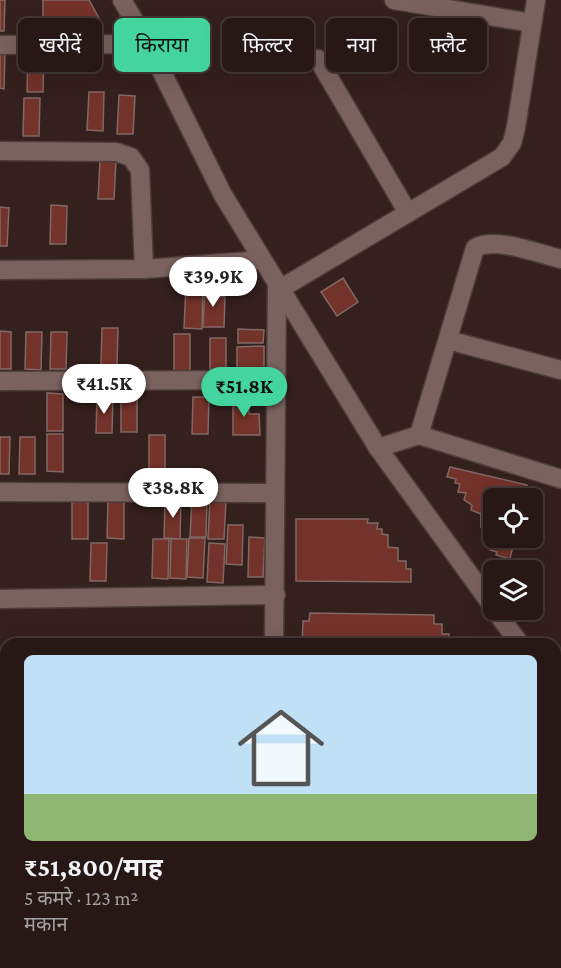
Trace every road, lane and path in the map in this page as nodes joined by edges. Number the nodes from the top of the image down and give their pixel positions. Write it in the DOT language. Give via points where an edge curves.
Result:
graph roads {
  1 [pos="122,0"];
  2 [pos="394,0"];
  3 [pos="536,0"];
  4 [pos="133,18"];
  5 [pos="532,23"];
  6 [pos="114,44"];
  7 [pos="0,45"];
  8 [pos="318,58"];
  9 [pos="162,72"];
  10 [pos="0,151"];
  11 [pos="408,213"];
  12 [pos="561,259"];
  13 [pos="262,260"];
  14 [pos="144,269"];
  15 [pos="0,270"];
  16 [pos="278,286"];
  17 [pos="448,340"];
  18 [pos="561,370"];
  19 [pos="276,380"];
  20 [pos="0,381"];
  21 [pos="419,435"];
  22 [pos="378,448"];
  23 [pos="561,479"];
  24 [pos="0,492"];
  25 [pos="275,493"];
  26 [pos="483,593"];
  27 [pos="276,596"];
  28 [pos="0,599"];
  29 [pos="503,620"];
  30 [pos="274,638"];
  31 [pos="516,638"];
  1 -- 4 [label="street"];
  2 -- 5 [label="street"];
  3 -- 5 [label="street"];
  5 -- 11 [label="street" via="512,143 502,157"];
  6 -- 7 [label="street"];
  8 -- 11 [label="street"];
  9 -- 13 [label="street" via="223,195"];
  10 -- 14 [label="street" via="116,152 131,157 140,170"];
  11 -- 16 [label="street"];
  12 -- 17 [label="street" via="495,243 475,248"];
  13 -- 14 [label="street"];
  13 -- 16 [label="street"];
  14 -- 15 [label="street"];
  16 -- 19 [label="street"];
  16 -- 22 [label="street"];
  17 -- 18 [label="street"];
  17 -- 21 [label="street"];
  19 -- 20 [label="street"];
  19 -- 25 [label="street"];
  21 -- 22 [label="street"];
  21 -- 23 [label="street"];
  22 -- 26 [label="street"];
  24 -- 25 [label="street"];
  25 -- 27 [label="street"];
  27 -- 28 [label="street"];
  27 -- 30 [label="street"];
  29 -- 31 [label="street"];
}
